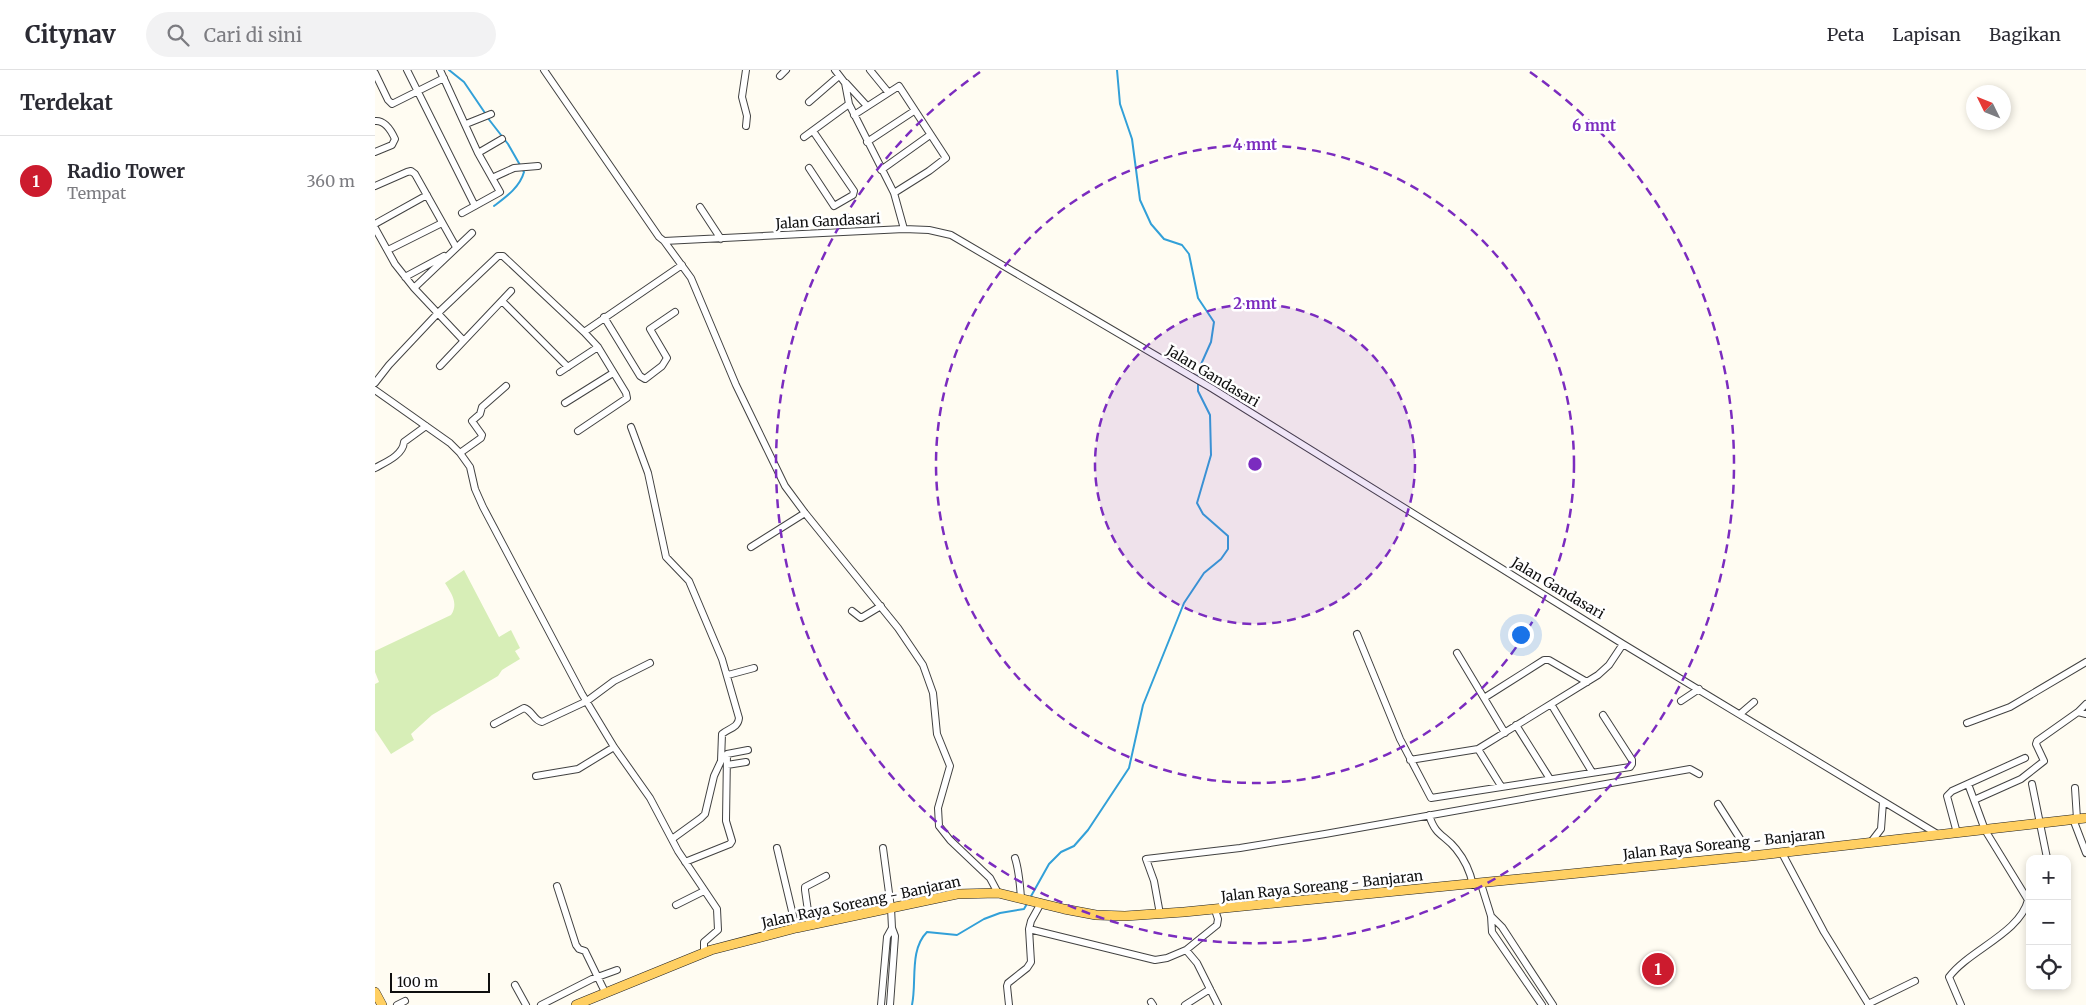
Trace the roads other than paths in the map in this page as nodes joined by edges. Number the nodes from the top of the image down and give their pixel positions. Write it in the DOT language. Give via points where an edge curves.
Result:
graph roads {
  1 [pos="407,70"];
  2 [pos="440,70"];
  3 [pos="544,70"];
  4 [pos="746,70"];
  5 [pos="786,70"];
  6 [pos="835,70"];
  7 [pos="870,70"];
  8 [pos="375,73"];
  9 [pos="780,76"];
  10 [pos="839,76"];
  11 [pos="444,78"];
  12 [pos="845,82"];
  13 [pos="418,92"];
  14 [pos="888,92"];
  15 [pos="809,102"];
  16 [pos="849,104"];
  17 [pos="867,106"];
  18 [pos="914,111"];
  19 [pos="488,115"];
  20 [pos="854,115"];
  21 [pos="375,121"];
  22 [pos="466,124"];
  23 [pos="746,126"];
  24 [pos="813,131"];
  25 [pos="930,135"];
  26 [pos="804,137"];
  27 [pos="502,139"];
  28 [pos="867,142"];
  29 [pos="375,152"];
  30 [pos="478,153"];
  31 [pos="538,166"];
  32 [pos="809,168"];
  33 [pos="881,170"];
  34 [pos="492,178"];
  35 [pos="375,186"];
  36 [pos="894,193"];
  37 [pos="427,195"];
  38 [pos="475,206"];
  39 [pos="700,207"];
  40 [pos="462,213"];
  41 [pos="442,223"];
  42 [pos="375,224"];
  43 [pos="375,228"];
  44 [pos="904,229"];
  45 [pos="472,232"];
  46 [pos="721,240"];
  47 [pos="664,241"];
  48 [pos="388,250"];
  49 [pos="454,250"];
  50 [pos="683,265"];
  51 [pos="405,277"];
  52 [pos="414,288"];
  53 [pos="511,291"];
  54 [pos="502,301"];
  55 [pos="675,312"];
  56 [pos="437,314"];
  57 [pos="604,318"];
  58 [pos="584,332"];
  59 [pos="463,340"];
  60 [pos="597,348"];
  61 [pos="440,366"];
  62 [pos="568,367"];
  63 [pos="560,372"];
  64 [pos="613,373"];
  65 [pos="375,383"];
  66 [pos="506,386"];
  67 [pos="375,390"];
  68 [pos="565,403"];
  69 [pos="426,426"];
  70 [pos="631,427"];
  71 [pos="578,431"];
  72 [pos="460,453"];
  73 [pos="375,468"];
  74 [pos="805,513"];
  75 [pos="751,547"];
  76 [pos="881,606"];
  77 [pos="852,611"];
  78 [pos="1357,634"];
  79 [pos="1623,644"];
  80 [pos="1457,653"];
  81 [pos="2086,662"];
  82 [pos="650,663"];
  83 [pos="754,668"];
  84 [pos="728,675"];
  85 [pos="1587,682"];
  86 [pos="1699,688"];
  87 [pos="1484,698"];
  88 [pos="587,701"];
  89 [pos="1681,701"];
  90 [pos="1754,702"];
  91 [pos="1551,704"];
  92 [pos="2086,704"];
  93 [pos="2078,712"];
  94 [pos="1740,714"];
  95 [pos="2086,714"];
  96 [pos="1603,715"];
  97 [pos="493,724"];
  98 [pos="1967,724"];
  99 [pos="1516,726"];
  100 [pos="1505,732"];
  101 [pos="614,747"];
  102 [pos="1478,749"];
  103 [pos="748,750"];
  104 [pos="2025,758"];
  105 [pos="1410,760"];
  106 [pos="746,762"];
  107 [pos="727,765"];
  108 [pos="1591,772"];
  109 [pos="1699,774"];
  110 [pos="536,776"];
  111 [pos="1550,779"];
  112 [pos="1968,784"];
  113 [pos="2032,784"];
  114 [pos="1501,786"];
  115 [pos="2075,788"];
  116 [pos="1974,800"];
  117 [pos="1883,802"];
  118 [pos="1718,804"];
  119 [pos="1429,815"];
  120 [pos="2079,819"];
  121 [pos="2039,824"];
  122 [pos="1985,830"];
  123 [pos="1957,833"];
  124 [pos="1939,835"];
  125 [pos="672,839"];
  126 [pos="1871,842"];
  127 [pos="777,848"];
  128 [pos="883,848"];
  129 [pos="1782,853"];
  130 [pos="2086,853"];
  131 [pos="2046,855"];
  132 [pos="1751,856"];
  133 [pos="1015,858"];
  134 [pos="685,862"];
  135 [pos="826,876"];
  136 [pos="1477,885"];
  137 [pos="557,886"];
  138 [pos="704,891"];
  139 [pos="998,892"];
  140 [pos="1022,898"];
  141 [pos="1038,902"];
  142 [pos="676,905"];
  143 [pos="891,908"];
  144 [pos="1215,910"];
  145 [pos="1160,914"];
  146 [pos="1491,916"];
  147 [pos="810,925"];
  148 [pos="796,928"];
  149 [pos="892,928"];
  150 [pos="1029,930"];
  151 [pos="1186,950"];
  152 [pos="705,953"];
  153 [pos="617,970"];
  154 [pos="598,977"];
  155 [pos="1915,981"];
  156 [pos="515,985"];
  157 [pos="1540,986"];
  158 [pos="1210,989"];
  159 [pos="1533,991"];
  160 [pos="375,992"];
  161 [pos="605,992"];
  162 [pos="405,1001"];
  163 [pos="382,1005"];
  164 [pos="397,1005"];
  165 [pos="526,1005"];
  166 [pos="541,1005"];
  167 [pos="576,1005"];
  168 [pos="881,1005"];
  169 [pos="890,1005"];
  170 [pos="1009,1005"];
  171 [pos="1185,1005"];
  172 [pos="1218,1005"];
  173 [pos="1542,1005"];
  174 [pos="1553,1005"];
  175 [pos="1868,1005"];
  176 [pos="1961,1005"];
  1 -- 13 [label="street"];
  2 -- 11 [label="street"];
  3 -- 47 [label="street"];
  4 -- 23 [label="street" via="742,98"];
  5 -- 9 [label="street"];
  6 -- 10 [label="street"];
  7 -- 14 [label="street"];
  8 -- 13 [label="street" via="392,104"];
  10 -- 12 [label="street"];
  10 -- 15 [label="street"];
  11 -- 13 [label="street"];
  11 -- 22 [label="street"];
  12 -- 16 [label="street"];
  12 -- 17 [label="street"];
  13 -- 38 [label="street"];
  14 -- 17 [label="street"];
  14 -- 18 [label="street" via="899,86"];
  16 -- 20 [label="street"];
  16 -- 24 [label="street"];
  17 -- 20 [label="street"];
  18 -- 25 [label="street"];
  18 -- 28 [label="street"];
  19 -- 22 [label="street"];
  20 -- 28 [label="street"];
  21 -- 29 [label="street" via="387,125 395,142"];
  22 -- 30 [label="street"];
  24 -- 26 [label="street"];
  24 -- 32 [label="street" via="854,191 853,195 834,206"];
  25 -- 33 [label="street"];
  25 -- 36 [label="street" via="946,159"];
  27 -- 30 [label="street"];
  28 -- 33 [label="street"];
  30 -- 34 [label="street"];
  31 -- 34 [label="street" via="514,168"];
  33 -- 36 [label="street"];
  34 -- 38 [label="street" via="499,192"];
  35 -- 37 [label="street" via="411,171"];
  36 -- 44 [label="street"];
  37 -- 41 [label="street"];
  37 -- 42 [label="street"];
  38 -- 40 [label="street"];
  39 -- 46 [label="street"];
  41 -- 48 [label="street"];
  41 -- 49 [label="street"];
  43 -- 48 [label="street"];
  44 -- 46 [label="street, Jalan Gandasari"];
  44 -- 79 [label="street, Jalan Gandasari" via="951,234 1213,389"];
  45 -- 49 [label="street"];
  46 -- 47 [label="street, Jalan Gandasari"];
  47 -- 50 [label="street"];
  48 -- 51 [label="street"];
  49 -- 51 [label="street"];
  49 -- 52 [label="street"];
  50 -- 57 [label="street"];
  50 -- 74 [label="street" via="781,478"];
  51 -- 52 [label="street"];
  52 -- 56 [label="street"];
  53 -- 54 [label="street"];
  54 -- 59 [label="street"];
  54 -- 62 [label="street"];
  55 -- 57 [label="street" via="650,329 667,358 662,366 645,378"];
  56 -- 58 [label="street" via="493,259 503,256"];
  56 -- 59 [label="street"];
  56 -- 65 [label="street"];
  57 -- 58 [label="street"];
  58 -- 60 [label="street"];
  59 -- 61 [label="street"];
  60 -- 62 [label="street"];
  60 -- 64 [label="street"];
  62 -- 63 [label="street"];
  64 -- 68 [label="street"];
  64 -- 71 [label="street" via="627,398"];
  66 -- 72 [label="street" via="482,407 472,421 481,438"];
  67 -- 69 [label="street"];
  69 -- 72 [label="street"];
  69 -- 73 [label="street" via="404,442 401,452"];
  70 -- 84 [label="street" via="648,473 666,557 689,581"];
  72 -- 88 [label="street" via="470,467 483,507"];
  74 -- 75 [label="street"];
  74 -- 76 [label="street"];
  76 -- 77 [label="street" via="861,618"];
  76 -- 139 [label="street" via="923,665 933,693 937,734 950,766 938,808 939,826 993,880"];
  78 -- 105 [label="street"];
  79 -- 85 [label="street" via="1609,665"];
  79 -- 86 [label="street, Jalan Gandasari"];
  80 -- 87 [label="street"];
  81 -- 98 [label="street" via="2010,707"];
  82 -- 88 [label="street" via="614,681"];
  83 -- 84 [label="street"];
  84 -- 125 [label="street" via="738,724 722,734 720,764 705,814"];
  85 -- 87 [label="street" via="1544,660"];
  85 -- 91 [label="street"];
  86 -- 89 [label="street"];
  86 -- 94 [label="street, Jalan Gandasari"];
  87 -- 100 [label="street"];
  88 -- 97 [label="street" via="543,722 525,708"];
  88 -- 101 [label="street"];
  90 -- 94 [label="street"];
  91 -- 99 [label="street"];
  91 -- 108 [label="street"];
  92 -- 93 [label="street"];
  93 -- 95 [label="street"];
  93 -- 116 [label="street" via="2036,743 2043,762 2021,779"];
  94 -- 117 [label="street, Jalan Gandasari"];
  96 -- 108 [label="street" via="1632,764 1630,767"];
  99 -- 100 [label="street"];
  99 -- 111 [label="street"];
  100 -- 102 [label="street"];
  101 -- 110 [label="street" via="578,769"];
  101 -- 125 [label="street" via="650,798"];
  102 -- 105 [label="street"];
  102 -- 114 [label="street"];
  103 -- 107 [label="street" via="728,753"];
  104 -- 112 [label="street"];
  105 -- 114 [label="street" via="1431,798"];
  106 -- 107 [label="street"];
  107 -- 134 [label="street" via="726,821 731,842"];
  108 -- 111 [label="street"];
  109 -- 119 [label="street" via="1690,769"];
  111 -- 114 [label="street"];
  112 -- 116 [label="street"];
  112 -- 123 [label="street" via="1947,796"];
  113 -- 121 [label="street"];
  115 -- 120 [label="street"];
  116 -- 122 [label="street"];
  117 -- 124 [label="street, Jalan Gandasari"];
  117 -- 126 [label="street" via="1881,829"];
  118 -- 132 [label="street"];
  119 -- 136 [label="street" via="1439,835 1456,848"];
  119 -- 145 [label="street" via="1240,848 1146,858"];
  120 -- 121 [label="main road, Jalan Raya Soreang - Banjaran"];
  120 -- 130 [label="street"];
  121 -- 122 [label="main road, Jalan Raya Soreang - Banjaran"];
  121 -- 131 [label="street"];
  122 -- 123 [label="main road, Jalan Raya Soreang - Banjaran"];
  122 -- 176 [label="street" via="2028,900 2014,923 1974,952 1949,978"];
  123 -- 124 [label="main road, Jalan Raya Soreang - Banjaran"];
  124 -- 126 [label="main road, Jalan Raya Soreang - Banjaran"];
  125 -- 134 [label="street"];
  126 -- 129 [label="main road, Jalan Raya Soreang - Banjaran"];
  127 -- 148 [label="street"];
  128 -- 143 [label="street"];
  129 -- 132 [label="main road, Jalan Raya Soreang - Banjaran"];
  129 -- 175 [label="street"];
  132 -- 136 [label="main road, Jalan Raya Soreang - Banjaran"];
  133 -- 140 [label="street"];
  134 -- 138 [label="street"];
  135 -- 147 [label="street" via="805,887"];
  136 -- 144 [label="main road, Jalan Raya Soreang - Banjaran"];
  136 -- 146 [label="street"];
  137 -- 154 [label="street" via="576,945 585,951"];
  138 -- 142 [label="street"];
  138 -- 152 [label="street" via="717,909 718,928 704,942"];
  139 -- 140 [label="main road, Jalan Raya Soreang - Banjaran"];
  139 -- 143 [label="main road, Jalan Raya Soreang - Banjaran" via="957,894"];
  140 -- 141 [label="main road, Jalan Raya Soreang - Banjaran"];
  141 -- 145 [label="main road, Jalan Raya Soreang - Banjaran" via="1097,915"];
  141 -- 150 [label="street"];
  143 -- 147 [label="main road, Jalan Raya Soreang - Banjaran"];
  143 -- 149 [label="street"];
  144 -- 145 [label="main road, Jalan Raya Soreang - Banjaran"];
  144 -- 151 [label="street" via="1217,925"];
  146 -- 157 [label="street" via="1502,927"];
  146 -- 159 [label="street" via="1492,932"];
  147 -- 148 [label="main road, Jalan Raya Soreang - Banjaran"];
  148 -- 152 [label="main road, Jalan Raya Soreang - Banjaran"];
  149 -- 168 [label="street" via="887,937"];
  149 -- 169 [label="street" via="895,936"];
  150 -- 151 [label="street" via="1155,960"];
  150 -- 170 [label="street" via="1031,962 1008,983"];
  151 -- 158 [label="street" via="1197,963"];
  152 -- 161 [label="main road, Jalan Raya Soreang - Banjaran"];
  153 -- 154 [label="street"];
  154 -- 161 [label="street"];
  154 -- 166 [label="street"];
  155 -- 175 [label="street"];
  156 -- 165 [label="street"];
  157 -- 159 [label="street"];
  157 -- 174 [label="street"];
  158 -- 171 [label="street"];
  158 -- 172 [label="street"];
  159 -- 173 [label="street"];
  160 -- 163 [label="main road"];
  161 -- 167 [label="main road, Jalan Raya Soreang - Banjaran"];
  162 -- 164 [label="street"];
}
